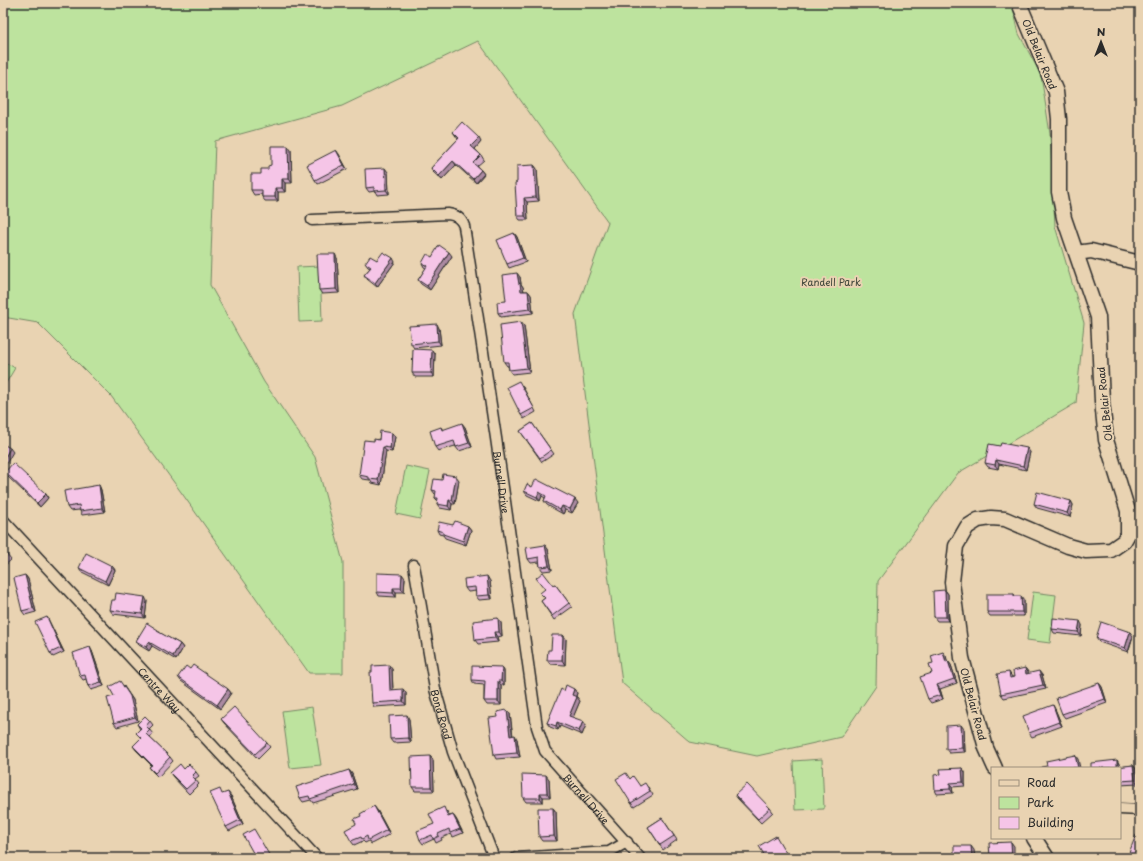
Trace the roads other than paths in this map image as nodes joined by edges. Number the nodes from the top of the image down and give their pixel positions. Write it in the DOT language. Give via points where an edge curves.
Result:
graph roads {
  1 [pos="1019,3"];
  2 [pos="312,220"];
  3 [pos="1076,252"];
  4 [pos="1140,262"];
  5 [pos="3,520"];
  6 [pos="414,565"];
  7 [pos="995,767"];
  8 [pos="1121,809"];
  9 [pos="1140,810"];
  10 [pos="1035,839"];
  11 [pos="627,842"];
  12 [pos="317,858"];
  13 [pos="494,858"];
  14 [pos="516,858"];
  15 [pos="640,858"];
  16 [pos="1047,858"];
  1 -- 3 [label="main road, Old Belair Road" via="1056,92 1060,119 1059,192 1064,218"];
  2 -- 11 [label="street, Burnell Drive" via="448,214 455,214 462,220 539,737 545,751"];
  3 -- 4 [label="main road" via="1091,251"];
  3 -- 7 [label="main road, Old Belair Road" via="1098,317 1106,440 1128,511 1128,534 1111,550 1086,551 1068,546 1006,519 991,518 978,520 967,527 956,546 952,582 962,658 986,748"];
  5 -- 12 [label="street, Centre Way"];
  6 -- 13 [label="street, Bond Road" via="435,689 452,752"];
  8 -- 9 [label="street"];
  10 -- 16 [label="main road"];
  11 -- 14 [label="street" via="609,852"];
  11 -- 15 [label="street, Burnell Drive"];
}
